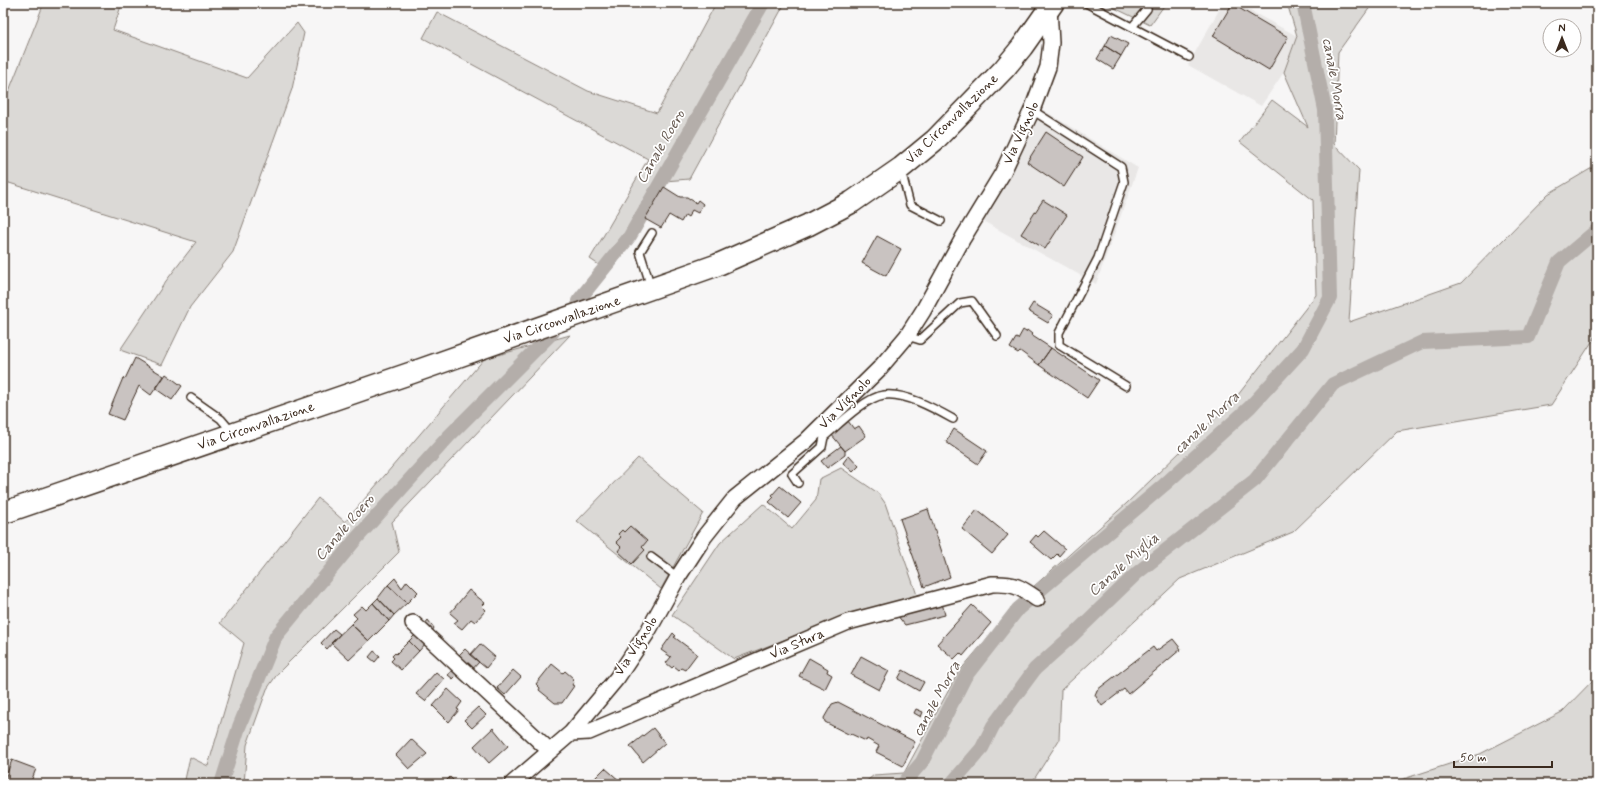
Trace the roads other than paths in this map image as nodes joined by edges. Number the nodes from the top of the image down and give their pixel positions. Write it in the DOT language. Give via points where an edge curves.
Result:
graph roads {
  1 [pos="1086,3"];
  2 [pos="1051,6"];
  3 [pos="1147,9"];
  4 [pos="1132,27"];
  5 [pos="1189,57"];
  6 [pos="1032,110"];
  7 [pos="901,168"];
  8 [pos="941,220"];
  9 [pos="652,233"];
  10 [pos="651,288"];
  11 [pos="906,336"];
  12 [pos="997,336"];
  13 [pos="1126,386"];
  14 [pos="191,398"];
  15 [pos="953,419"];
  16 [pos="821,433"];
  17 [pos="233,434"];
  18 [pos="798,483"];
  19 [pos="3,513"];
  20 [pos="651,557"];
  21 [pos="678,577"];
  22 [pos="1033,596"];
  23 [pos="413,623"];
  24 [pos="571,732"];
  25 [pos="550,751"];
  26 [pos="512,784"];
  1 -- 4 [label="lane"];
  2 -- 6 [label="street, Via Vignolo" via="1048,67"];
  2 -- 7 [label="main road, Via Circonvallazione" via="1022,47 973,102 935,140"];
  3 -- 4 [label="lane"];
  4 -- 5 [label="lane"];
  6 -- 11 [label="street, Via Vignolo" via="1002,174"];
  6 -- 13 [label="lane" via="1121,167 1124,182 1098,258 1059,333 1059,345"];
  7 -- 8 [label="lane" via="910,205"];
  7 -- 10 [label="main road, Via Circonvallazione" via="852,202 808,225 717,265"];
  9 -- 10 [label="lane" via="640,252"];
  10 -- 17 [label="main road, Via Circonvallazione"];
  11 -- 12 [label="lane" via="920,340 960,303 972,301"];
  11 -- 16 [label="street, Via Vignolo"];
  14 -- 17 [label="lane" via="221,419"];
  15 -- 16 [label="lane" via="929,406 895,395 883,394"];
  16 -- 18 [label="lane" via="822,447 792,474"];
  16 -- 21 [label="street, Via Vignolo" via="806,441 735,498 704,537"];
  17 -- 19 [label="main road, Via Circonvallazione"];
  20 -- 21 [label="lane"];
  21 -- 24 [label="street, Via Vignolo" via="647,633 617,678"];
  22 -- 24 [label="street, Via Stura" via="1008,583 992,584 848,622 589,732"];
  23 -- 25 [label="street"];
  24 -- 25 [label="street, Via Vignolo"];
  25 -- 26 [label="street, Via Vignolo"];
}
